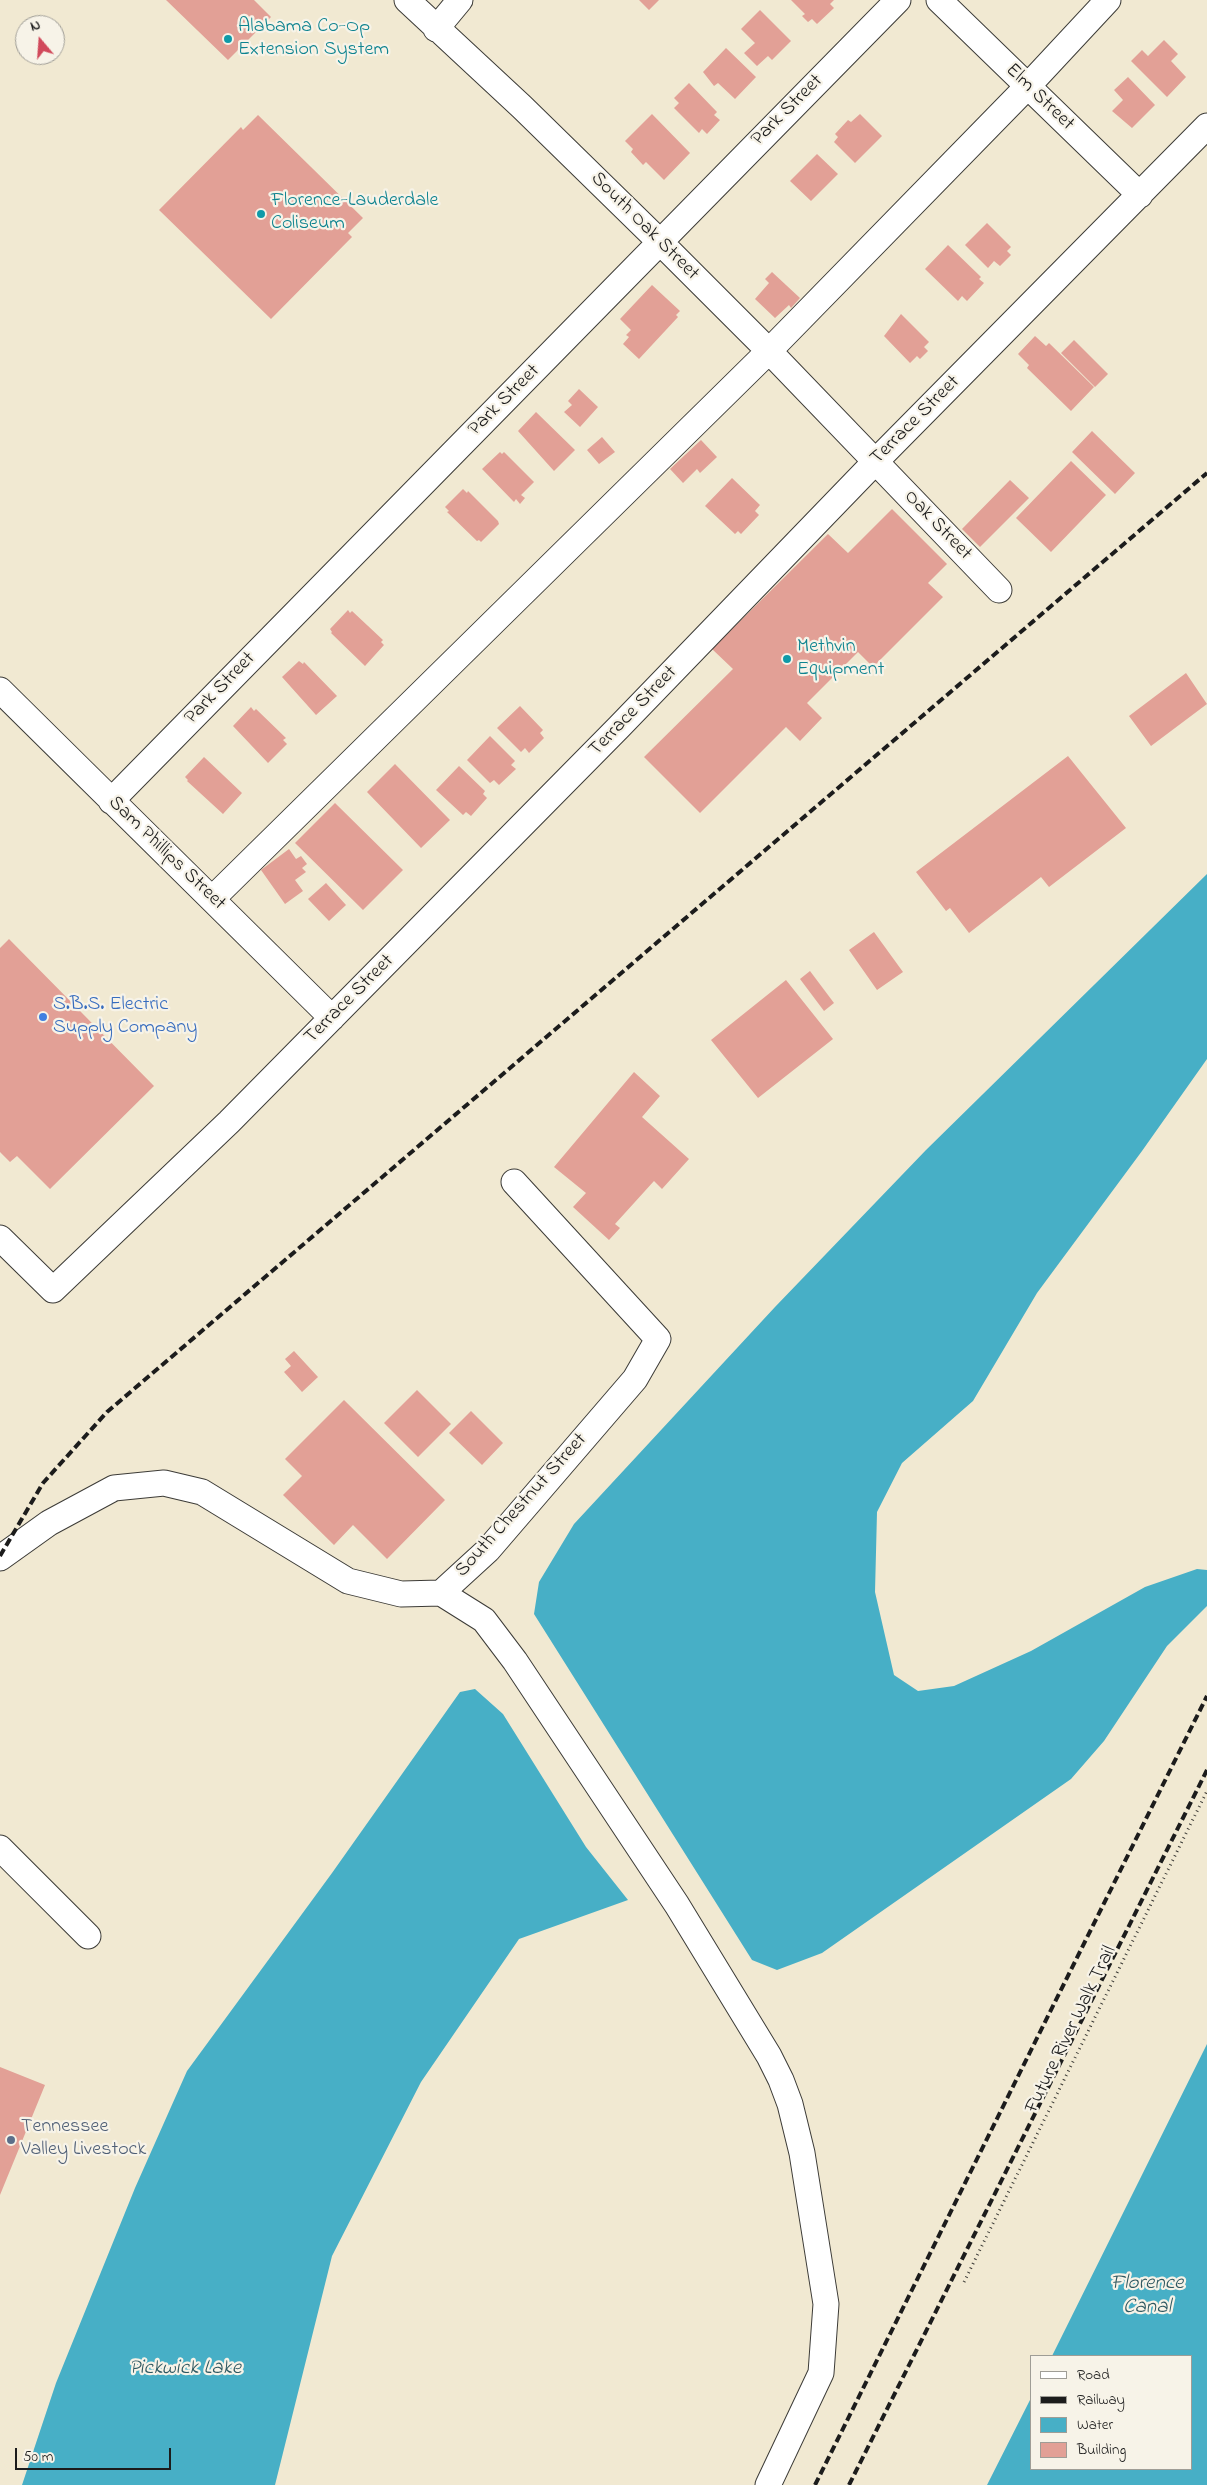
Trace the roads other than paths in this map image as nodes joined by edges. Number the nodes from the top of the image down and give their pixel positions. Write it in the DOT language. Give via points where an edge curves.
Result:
graph roads {
  1 [pos="407,0"];
  2 [pos="460,0"];
  3 [pos="898,0"];
  4 [pos="939,0"];
  5 [pos="1108,0"];
  6 [pos="436,29"];
  7 [pos="1027,87"];
  8 [pos="1207,126"];
  9 [pos="1140,195"];
  10 [pos="659,241"];
  11 [pos="768,351"];
  12 [pos="875,462"];
  13 [pos="999,590"];
  14 [pos="0,690"];
  15 [pos="112,801"];
  16 [pos="212,898"];
  17 [pos="332,1018"];
  18 [pos="514,1182"];
  19 [pos="0,1238"];
  20 [pos="0,1558"];
  21 [pos="441,1593"];
  22 [pos="0,1848"];
  23 [pos="88,1936"];
  24 [pos="768,2485"];
  1 -- 6 [label="street, South Oak Street"];
  2 -- 6 [label="street"];
  3 -- 10 [label="street, Park Street"];
  4 -- 7 [label="street, Elm Street"];
  5 -- 7 [label="street"];
  6 -- 10 [label="street, South Oak Street" via="522,106"];
  7 -- 9 [label="street, Elm Street"];
  7 -- 11 [label="street"];
  8 -- 9 [label="street, Terrace Street"];
  9 -- 12 [label="street, Terrace Street"];
  10 -- 11 [label="street, South Oak Street"];
  10 -- 15 [label="street, Park Street"];
  11 -- 12 [label="street, South Oak Street"];
  11 -- 16 [label="street"];
  12 -- 13 [label="street, Oak Street"];
  12 -- 17 [label="street, Terrace Street" via="620,727"];
  14 -- 15 [label="street, Sam Phillips Street"];
  15 -- 16 [label="street, Sam Phillips Street"];
  16 -- 17 [label="street, Sam Phillips Street"];
  17 -- 19 [label="street, Terrace Street" via="229,1122 53,1290"];
  18 -- 21 [label="street, South Chestnut Street" via="658,1339 635,1380 488,1550"];
  20 -- 21 [label="street, South Chestnut Street" via="49,1523 114,1488 164,1483 202,1492 348,1581 401,1594"];
  21 -- 24 [label="street" via="484,1620 516,1661 677,1905 769,2056 790,2104 802,2153 826,2304 821,2373"];
  22 -- 23 [label="street"];
}
